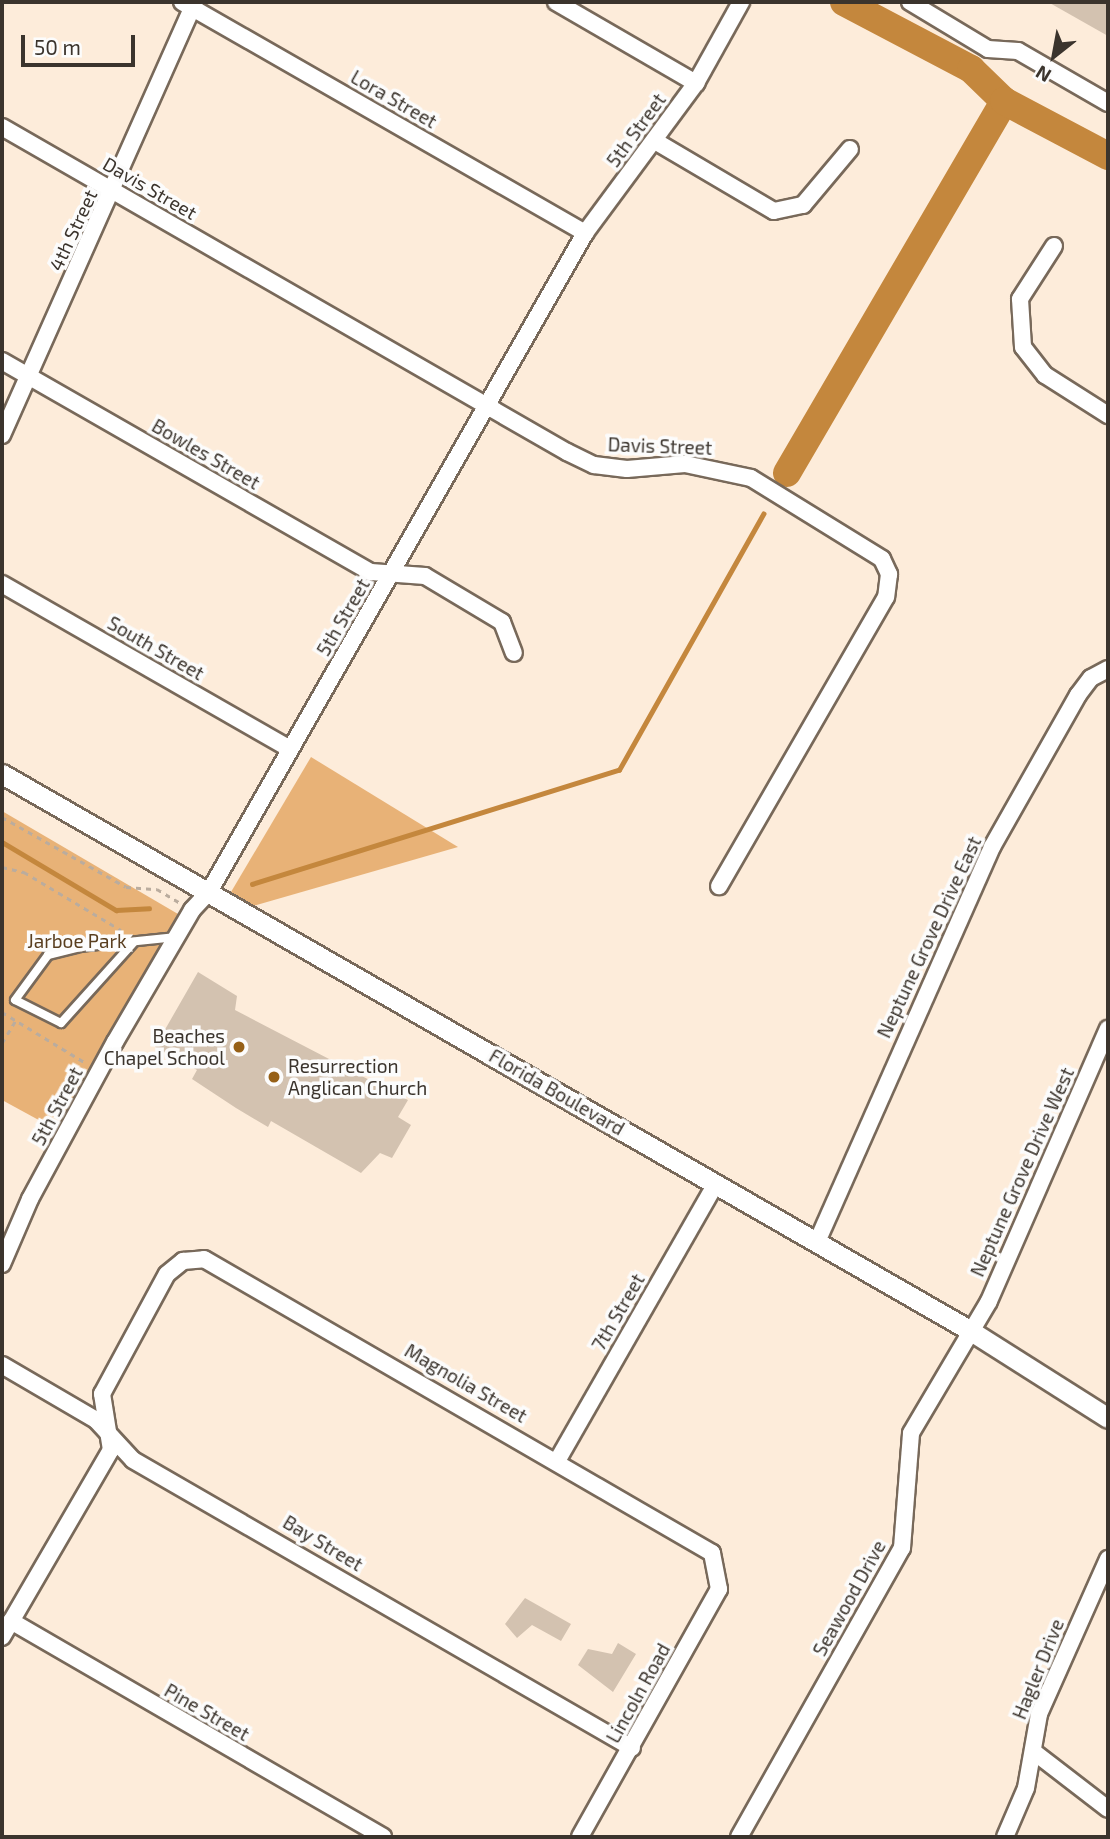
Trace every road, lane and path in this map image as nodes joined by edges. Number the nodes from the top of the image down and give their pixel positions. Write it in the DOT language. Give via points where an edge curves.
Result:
graph roads {
  1 [pos="556,2"];
  2 [pos="741,2"];
  3 [pos="910,2"];
  4 [pos="190,4"];
  5 [pos="696,82"];
  6 [pos="1108,103"];
  7 [pos="2,127"];
  8 [pos="654,141"];
  9 [pos="850,149"];
  10 [pos="113,191"];
  11 [pos="585,233"];
  12 [pos="1054,246"];
  13 [pos="2,361"];
  14 [pos="29,377"];
  15 [pos="488,407"];
  16 [pos="1108,415"];
  17 [pos="2,435"];
  18 [pos="393,573"];
  19 [pos="2,584"];
  20 [pos="514,653"];
  21 [pos="1108,669"];
  22 [pos="290,749"];
  23 [pos="2,774"];
  24 [pos="2,817"];
  25 [pos="2,867"];
  26 [pos="719,886"];
  27 [pos="209,892"];
  28 [pos="192,910"];
  29 [pos="176,937"];
  30 [pos="137,941"];
  31 [pos="2,1012"];
  32 [pos="16,1020"];
  33 [pos="1108,1029"];
  34 [pos="2,1043"];
  35 [pos="99,1072"];
  36 [pos="716,1183"];
  37 [pos="817,1242"];
  38 [pos="2,1264"];
  39 [pos="971,1331"];
  40 [pos="2,1365"];
  41 [pos="1108,1418"];
  42 [pos="108,1434"];
  43 [pos="557,1461"];
  44 [pos="1108,1559"];
  45 [pos="718,1564"];
  46 [pos="11,1621"];
  47 [pos="2,1637"];
  48 [pos="632,1748"];
  49 [pos="1034,1752"];
  50 [pos="1108,1809"];
  51 [pos="383,1837"];
  52 [pos="580,1837"];
  53 [pos="739,1837"];
  54 [pos="1005,1837"];
  1 -- 5 [label="street"];
  2 -- 5 [label="street, 5th Street"];
  3 -- 6 [label="street" via="988,49 1018,51"];
  4 -- 10 [label="street, 4th Street"];
  4 -- 11 [label="street, Lora Street"];
  5 -- 8 [label="street, 5th Street"];
  7 -- 10 [label="street, Davis Street"];
  8 -- 9 [label="street" via="774,211 803,205"];
  8 -- 11 [label="street, 5th Street"];
  10 -- 14 [label="street, 4th Street"];
  10 -- 15 [label="street, Davis Street"];
  11 -- 15 [label="street, 5th Street"];
  12 -- 16 [label="street" via="1020,299 1023,346 1045,375"];
  13 -- 14 [label="street, Bowles Street"];
  14 -- 17 [label="street, 4th Street"];
  14 -- 18 [label="street, Bowles Street" via="371,572"];
  15 -- 18 [label="street, 5th Street"];
  15 -- 26 [label="street, Davis Street" via="594,465 627,469 685,464 751,478 882,559 889,574 886,597"];
  18 -- 20 [label="street, Bowles Street" via="425,576 502,622"];
  18 -- 22 [label="street, 5th Street"];
  19 -- 22 [label="street, South Street"];
  21 -- 37 [label="street, Neptune Grove Drive East" via="1091,678 1078,695 992,847"];
  22 -- 27 [label="street, 5th Street"];
  23 -- 27 [label="street, Florida Boulevard"];
  24 -- 28 [label="path" via="126,887 157,889"];
  25 -- 30 [label="path" via="24,872"];
  27 -- 28 [label="street, 5th Street"];
  27 -- 36 [label="street, Florida Boulevard"];
  28 -- 29 [label="street, 5th Street"];
  29 -- 30 [label="lane"];
  29 -- 35 [label="street, 5th Street"];
  30 -- 30 [label="lane" via="48,955 15,1000 61,1023"];
  31 -- 32 [label="path"];
  32 -- 34 [label="path"];
  32 -- 35 [label="path"];
  33 -- 39 [label="street, Neptune Grove Drive West"];
  35 -- 38 [label="street, 5th Street"];
  36 -- 37 [label="street, Florida Boulevard"];
  36 -- 43 [label="street, 7th Street"];
  37 -- 39 [label="street, Florida Boulevard"];
  39 -- 41 [label="street, Florida Boulevard"];
  39 -- 53 [label="street, Seawood Drive" via="911,1433 903,1487 906,1529 897,1558"];
  40 -- 42 [label="street, Bay Street" via="96,1420"];
  42 -- 43 [label="street, Magnolia Street" via="102,1394 167,1274 183,1261 215,1263"];
  42 -- 46 [label="street" via="111,1450 106,1462"];
  42 -- 48 [label="street, Bay Street" via="133,1460"];
  43 -- 45 [label="street, Magnolia Street" via="700,1544"];
  44 -- 49 [label="street, Hagler Drive" via="1038,1714"];
  45 -- 48 [label="street, Lincoln Road" via="719,1589"];
  46 -- 47 [label="street"];
  46 -- 51 [label="street, Pine Street"];
  48 -- 52 [label="street, Lincoln Road"];
  49 -- 50 [label="street"];
  49 -- 54 [label="street, Hagler Drive" via="1026,1788"];
}
